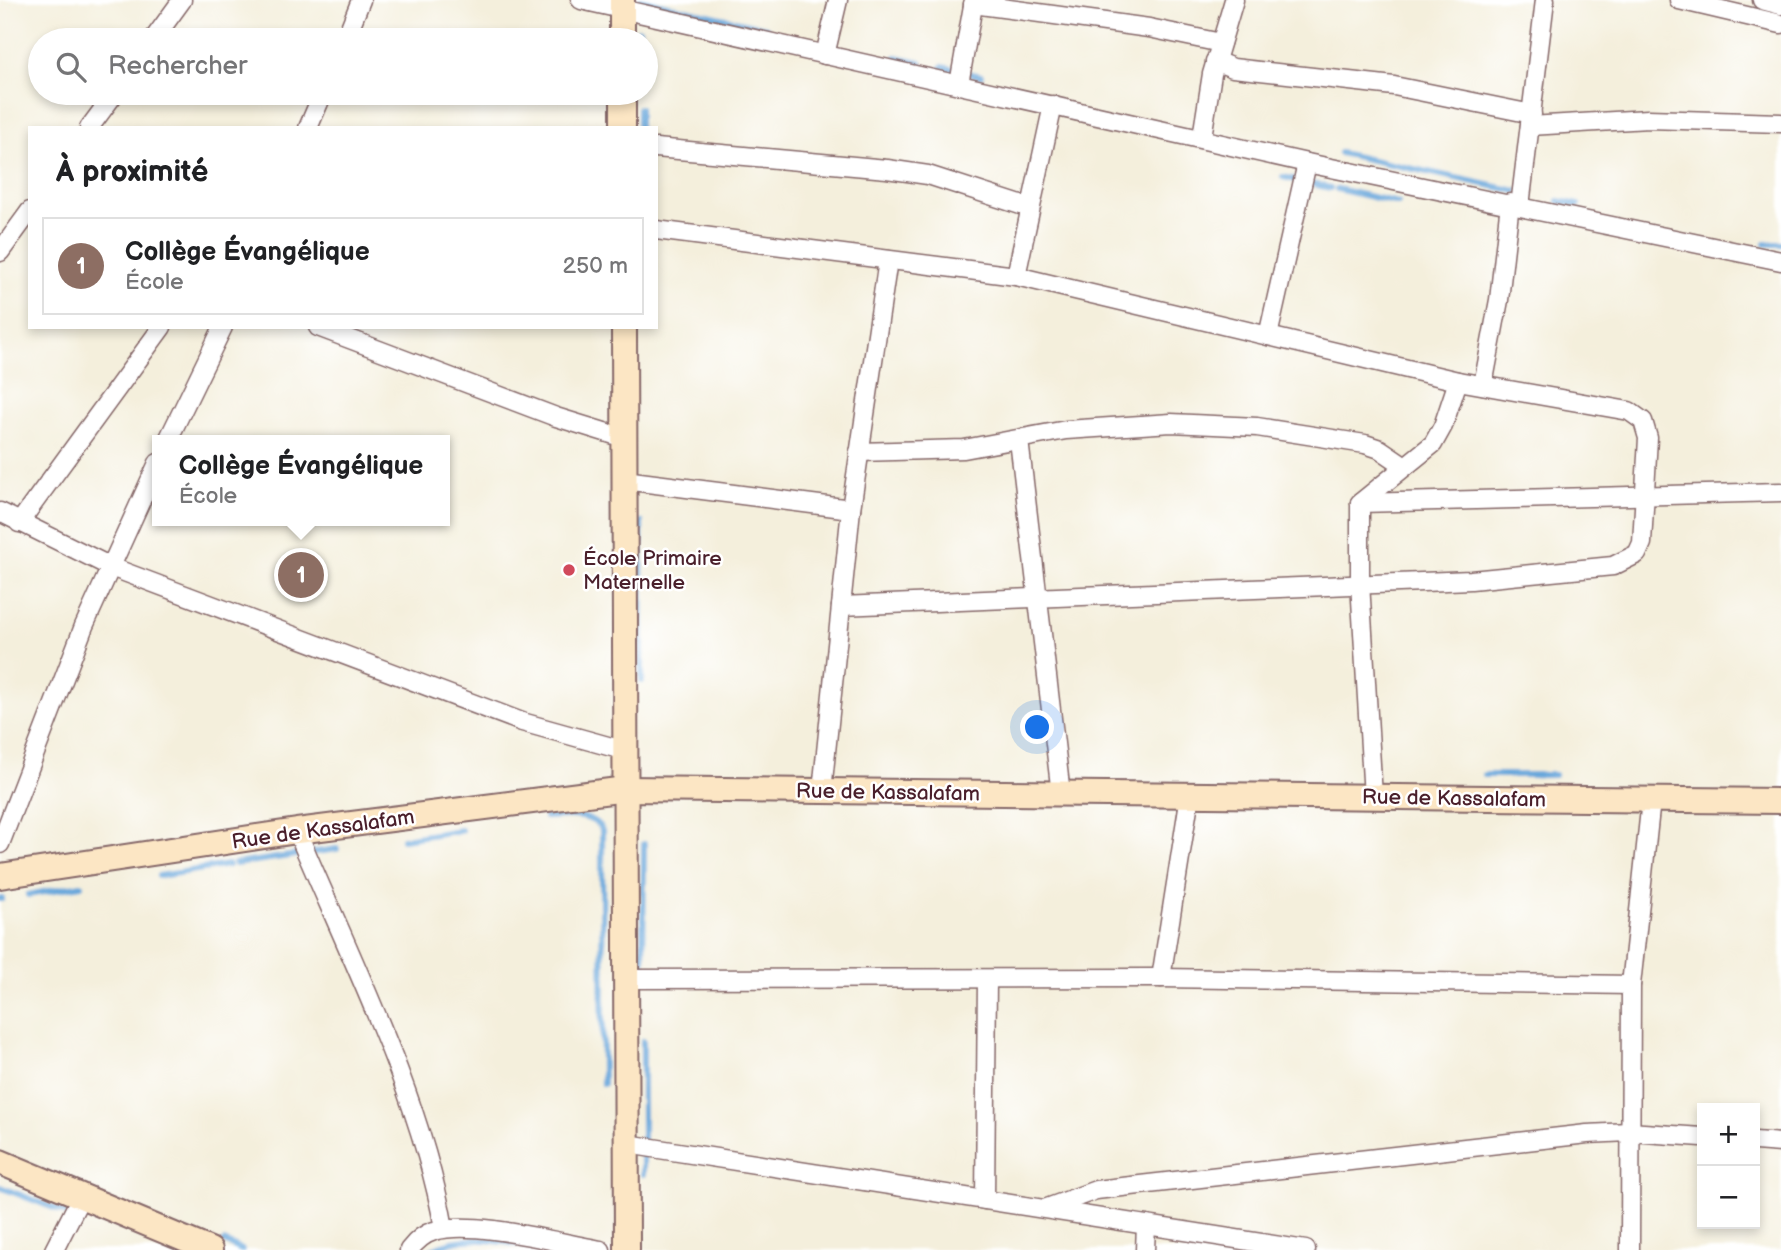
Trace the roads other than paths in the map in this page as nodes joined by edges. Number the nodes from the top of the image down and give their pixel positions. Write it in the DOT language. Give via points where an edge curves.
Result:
graph roads {
  1 [pos="182,0"];
  2 [pos="361,0"];
  3 [pos="581,0"];
  4 [pos="838,0"];
  5 [pos="1234,0"];
  6 [pos="1545,0"];
  7 [pos="1679,0"];
  8 [pos="1762,0"];
  9 [pos="973,2"];
  10 [pos="622,5"];
  11 [pos="1781,5"];
  12 [pos="1781,24"];
  13 [pos="162,28"];
  14 [pos="350,28"];
  15 [pos="622,28"];
  16 [pos="1221,43"];
  17 [pos="825,55"];
  18 [pos="1215,61"];
  19 [pos="959,84"];
  20 [pos="106,105"];
  21 [pos="318,105"];
  22 [pos="623,105"];
  23 [pos="1053,105"];
  24 [pos="1531,120"];
  25 [pos="1781,123"];
  26 [pos="90,126"];
  27 [pos="309,126"];
  28 [pos="623,126"];
  29 [pos="1202,137"];
  30 [pos="658,148"];
  31 [pos="1307,163"];
  32 [pos="1515,205"];
  33 [pos="1030,208"];
  34 [pos="28,214"];
  35 [pos="658,230"];
  36 [pos="0,252"];
  37 [pos="888,260"];
  38 [pos="1781,261"];
  39 [pos="1016,276"];
  40 [pos="161,329"];
  41 [pos="222,329"];
  42 [pos="323,329"];
  43 [pos="624,329"];
  44 [pos="1268,336"];
  45 [pos="1458,381"];
  46 [pos="1483,385"];
  47 [pos="170,435"];
  48 [pos="624,438"];
  49 [pos="1019,440"];
  50 [pos="859,452"];
  51 [pos="1405,466"];
  52 [pos="152,476"];
  53 [pos="624,480"];
  54 [pos="1781,492"];
  55 [pos="1646,497"];
  56 [pos="1360,503"];
  57 [pos="851,509"];
  58 [pos="0,512"];
  59 [pos="19,523"];
  60 [pos="111,567"];
  61 [pos="1360,583"];
  62 [pos="1039,597"];
  63 [pos="841,606"];
  64 [pos="625,751"];
  65 [pos="626,789"];
  66 [pos="822,791"];
  67 [pos="1061,794"];
  68 [pos="1190,795"];
  69 [pos="1373,797"];
  70 [pos="1651,800"];
  71 [pos="1781,802"];
  72 [pos="297,831"];
  73 [pos="0,844"];
  74 [pos="0,876"];
  75 [pos="987,978"];
  76 [pos="1161,978"];
  77 [pos="626,979"];
  78 [pos="1631,985"];
  79 [pos="1629,1132"];
  80 [pos="1697,1137"];
  81 [pos="1760,1141"];
  82 [pos="627,1143"];
  83 [pos="1781,1143"];
  84 [pos="0,1162"];
  85 [pos="81,1196"];
  86 [pos="985,1200"];
  87 [pos="1044,1209"];
  88 [pos="1146,1225"];
  89 [pos="444,1228"];
  90 [pos="54,1250"];
  91 [pos="210,1250"];
  92 [pos="409,1250"];
  93 [pos="601,1250"];
  94 [pos="627,1250"];
  95 [pos="1145,1250"];
  96 [pos="1306,1250"];
  97 [pos="1630,1250"];
  1 -- 13 [label="street"];
  2 -- 14 [label="street"];
  3 -- 10 [label="street"];
  4 -- 17 [label="street"];
  5 -- 16 [label="street"];
  6 -- 24 [label="street"];
  7 -- 12 [label="street"];
  8 -- 11 [label="street"];
  9 -- 16 [label="street" via="1149,27"];
  9 -- 19 [label="street"];
  10 -- 15 [label="street"];
  10 -- 17 [label="street"];
  16 -- 18 [label="street"];
  17 -- 19 [label="street"];
  18 -- 24 [label="street" via="1233,68 1394,86"];
  18 -- 29 [label="street"];
  19 -- 23 [label="street"];
  20 -- 26 [label="street"];
  21 -- 27 [label="street"];
  22 -- 28 [label="street"];
  23 -- 29 [label="street"];
  23 -- 33 [label="street"];
  24 -- 25 [label="street"];
  24 -- 32 [label="street"];
  29 -- 31 [label="street"];
  30 -- 33 [label="street" via="928,175"];
  31 -- 32 [label="street"];
  31 -- 44 [label="street"];
  32 -- 38 [label="street"];
  32 -- 46 [label="street"];
  33 -- 39 [label="street"];
  34 -- 36 [label="street"];
  35 -- 37 [label="street"];
  37 -- 39 [label="street"];
  37 -- 50 [label="street"];
  39 -- 44 [label="street"];
  40 -- 59 [label="street"];
  41 -- 47 [label="street"];
  42 -- 48 [label="street"];
  43 -- 48 [label="street"];
  44 -- 45 [label="street"];
  45 -- 46 [label="street"];
  45 -- 51 [label="street" via="1433,444"];
  46 -- 55 [label="street" via="1629,411 1643,421 1648,438"];
  48 -- 53 [label="street"];
  49 -- 50 [label="street" via="951,450"];
  49 -- 51 [label="street" via="1115,425 1220,424 1365,444"];
  49 -- 62 [label="street"];
  50 -- 57 [label="street"];
  51 -- 56 [label="street"];
  52 -- 60 [label="street"];
  53 -- 57 [label="street"];
  53 -- 64 [label="street"];
  54 -- 55 [label="street"];
  55 -- 56 [label="street"];
  55 -- 61 [label="street" via="1637,554 1613,566 1471,580"];
  56 -- 61 [label="street"];
  57 -- 63 [label="street"];
  58 -- 59 [label="street"];
  59 -- 60 [label="street"];
  60 -- 64 [label="street" via="522,722"];
  60 -- 73 [label="street" via="47,716"];
  61 -- 62 [label="street"];
  61 -- 69 [label="street"];
  62 -- 63 [label="street"];
  62 -- 67 [label="street"];
  63 -- 66 [label="street"];
  64 -- 65 [label="street"];
  65 -- 66 [label="street, Rue de Kassalafam"];
  65 -- 72 [label="street, Rue de Kassalafam"];
  65 -- 77 [label="street"];
  66 -- 67 [label="street, Rue de Kassalafam"];
  67 -- 68 [label="street, Rue de Kassalafam"];
  68 -- 69 [label="street, Rue de Kassalafam"];
  68 -- 76 [label="street"];
  69 -- 70 [label="street, Rue de Kassalafam"];
  70 -- 71 [label="street, Rue de Kassalafam"];
  70 -- 78 [label="street"];
  72 -- 74 [label="street, Rue de Kassalafam"];
  72 -- 89 [label="street" via="398,1073 433,1175"];
  75 -- 76 [label="street"];
  75 -- 77 [label="street"];
  75 -- 86 [label="street"];
  76 -- 78 [label="street"];
  77 -- 82 [label="street"];
  78 -- 79 [label="street"];
  79 -- 80 [label="street"];
  79 -- 87 [label="street" via="1096,1190"];
  79 -- 97 [label="street"];
  81 -- 83 [label="street"];
  82 -- 86 [label="street"];
  82 -- 94 [label="street"];
  84 -- 85 [label="street"];
  85 -- 90 [label="street"];
  85 -- 91 [label="street"];
  86 -- 87 [label="street"];
  87 -- 88 [label="street"];
  88 -- 95 [label="street"];
  88 -- 96 [label="street"];
  89 -- 92 [label="street" via="418,1238"];
  89 -- 93 [label="street" via="467,1227"];
}
